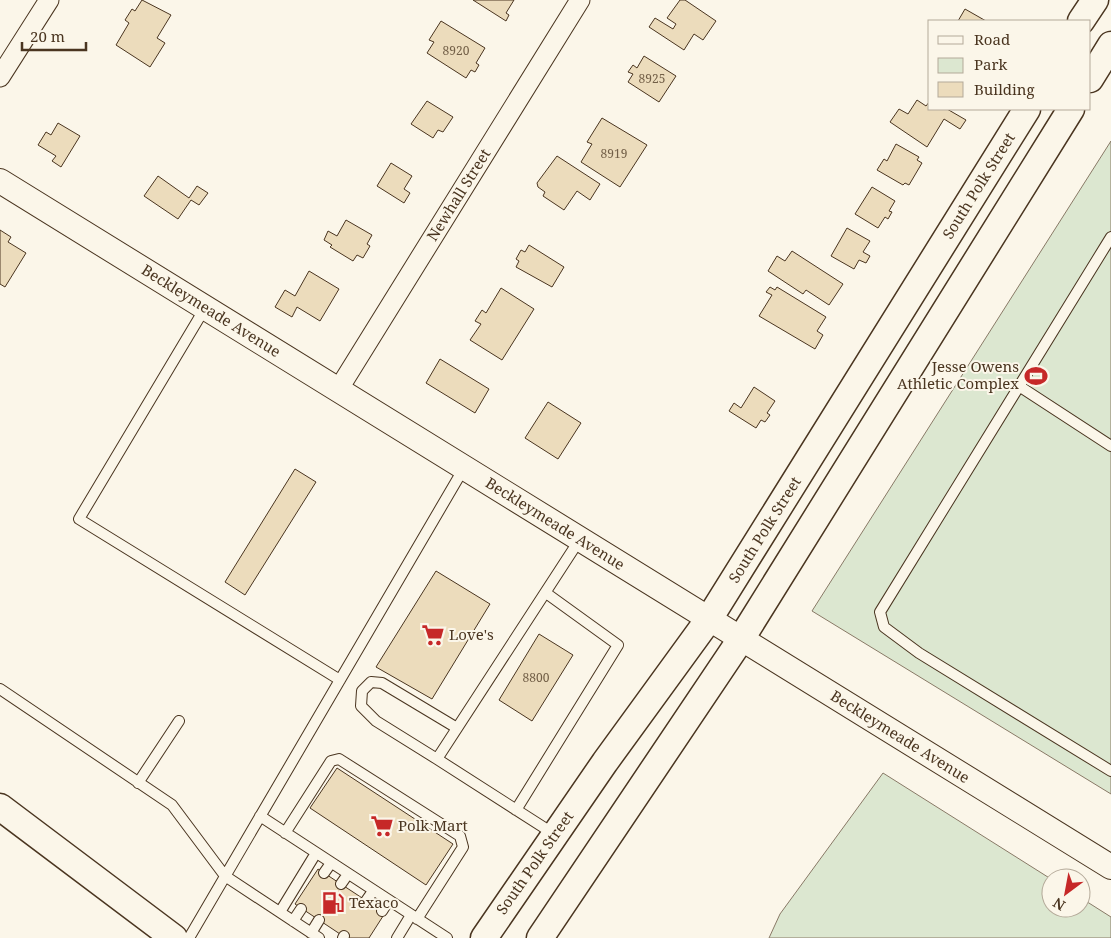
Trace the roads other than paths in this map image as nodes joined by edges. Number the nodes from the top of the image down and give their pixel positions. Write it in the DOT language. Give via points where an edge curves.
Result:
graph roads {
  1 [pos="49,0"];
  2 [pos="580,0"];
  3 [pos="1095,0"];
  4 [pos="1083,20"];
  5 [pos="1111,45"];
  6 [pos="1091,77"];
  7 [pos="0,78"];
  8 [pos="1026,110"];
  9 [pos="1031,110"];
  10 [pos="1065,118"];
  11 [pos="0,181"];
  12 [pos="1111,237"];
  13 [pos="205,308"];
  14 [pos="1019,386"];
  15 [pos="338,390"];
  16 [pos="1111,446"];
  17 [pos="464,468"];
  18 [pos="580,539"];
  19 [pos="546,592"];
  20 [pos="709,619"];
  21 [pos="741,639"];
  22 [pos="340,680"];
  23 [pos="0,689"];
  24 [pos="179,721"];
  25 [pos="457,728"];
  26 [pos="437,758"];
  27 [pos="1111,770"];
  28 [pos="138,783"];
  29 [pos="0,807"];
  30 [pos="516,810"];
  31 [pos="260,816"];
  32 [pos="285,833"];
  33 [pos="555,835"];
  34 [pos="316,853"];
  35 [pos="330,863"];
  36 [pos="1111,867"];
  37 [pos="324,873"];
  38 [pos="348,874"];
  39 [pos="225,876"];
  40 [pos="341,884"];
  41 [pos="373,891"];
  42 [pos="389,900"];
  43 [pos="366,901"];
  44 [pos="301,908"];
  45 [pos="382,911"];
  46 [pos="280,912"];
  47 [pos="414,917"];
  48 [pos="319,920"];
  49 [pos="293,921"];
  50 [pos="315,935"];
  51 [pos="174,938"];
  52 [pos="188,938"];
  53 [pos="397,938"];
  54 [pos="447,938"];
  55 [pos="484,938"];
  56 [pos="540,938"];
  1 -- 7 [label="street"];
  2 -- 15 [label="street, Newhall Street"];
  3 -- 4 [label="main road"];
  5 -- 6 [label="main road"];
  8 -- 20 [label="main road, South Polk Street"];
  9 -- 10 [label="main road"];
  10 -- 21 [label="main road"];
  11 -- 13 [label="street, Beckleymeade Avenue"];
  12 -- 14 [label="lane"];
  13 -- 15 [label="street, Beckleymeade Avenue"];
  13 -- 22 [label="lane" via="79,519"];
  14 -- 16 [label="lane"];
  14 -- 27 [label="lane" via="880,612 884,627 919,653"];
  15 -- 17 [label="street, Beckleymeade Avenue"];
  17 -- 18 [label="street, Beckleymeade Avenue"];
  17 -- 22 [label="lane"];
  18 -- 19 [label="lane"];
  18 -- 20 [label="street, Beckleymeade Avenue"];
  19 -- 25 [label="lane"];
  19 -- 30 [label="lane" via="618,645"];
  20 -- 21 [label="street, Beckleymeade Avenue"];
  20 -- 33 [label="main road, South Polk Street"];
  21 -- 36 [label="street, Beckleymeade Avenue"];
  21 -- 56 [label="main road"];
  22 -- 31 [label="lane"];
  23 -- 28 [label="lane"];
  24 -- 28 [label="lane"];
  25 -- 26 [label="lane"];
  25 -- 26 [label="lane" via="382,683 371,682 362,691 361,706 376,721"];
  26 -- 30 [label="lane"];
  28 -- 39 [label="lane" via="172,805"];
  29 -- 51 [label="main road"];
  30 -- 33 [label="lane"];
  31 -- 32 [label="lane"];
  31 -- 39 [label="lane"];
  32 -- 34 [label="lane"];
  32 -- 47 [label="lane" via="331,761 339,759 460,836 462,847"];
  33 -- 55 [label="main road, South Polk Street"];
  34 -- 35 [label="lane"];
  34 -- 46 [label="lane"];
  35 -- 37 [label="lane"];
  35 -- 38 [label="lane"];
  38 -- 40 [label="lane"];
  38 -- 41 [label="lane"];
  39 -- 46 [label="lane"];
  39 -- 52 [label="lane"];
  41 -- 42 [label="lane"];
  41 -- 43 [label="lane"];
  42 -- 45 [label="lane"];
  42 -- 47 [label="lane"];
  44 -- 49 [label="lane"];
  46 -- 49 [label="lane"];
  47 -- 53 [label="lane"];
  47 -- 54 [label="lane"];
  48 -- 50 [label="lane"];
  49 -- 50 [label="lane"];
}
